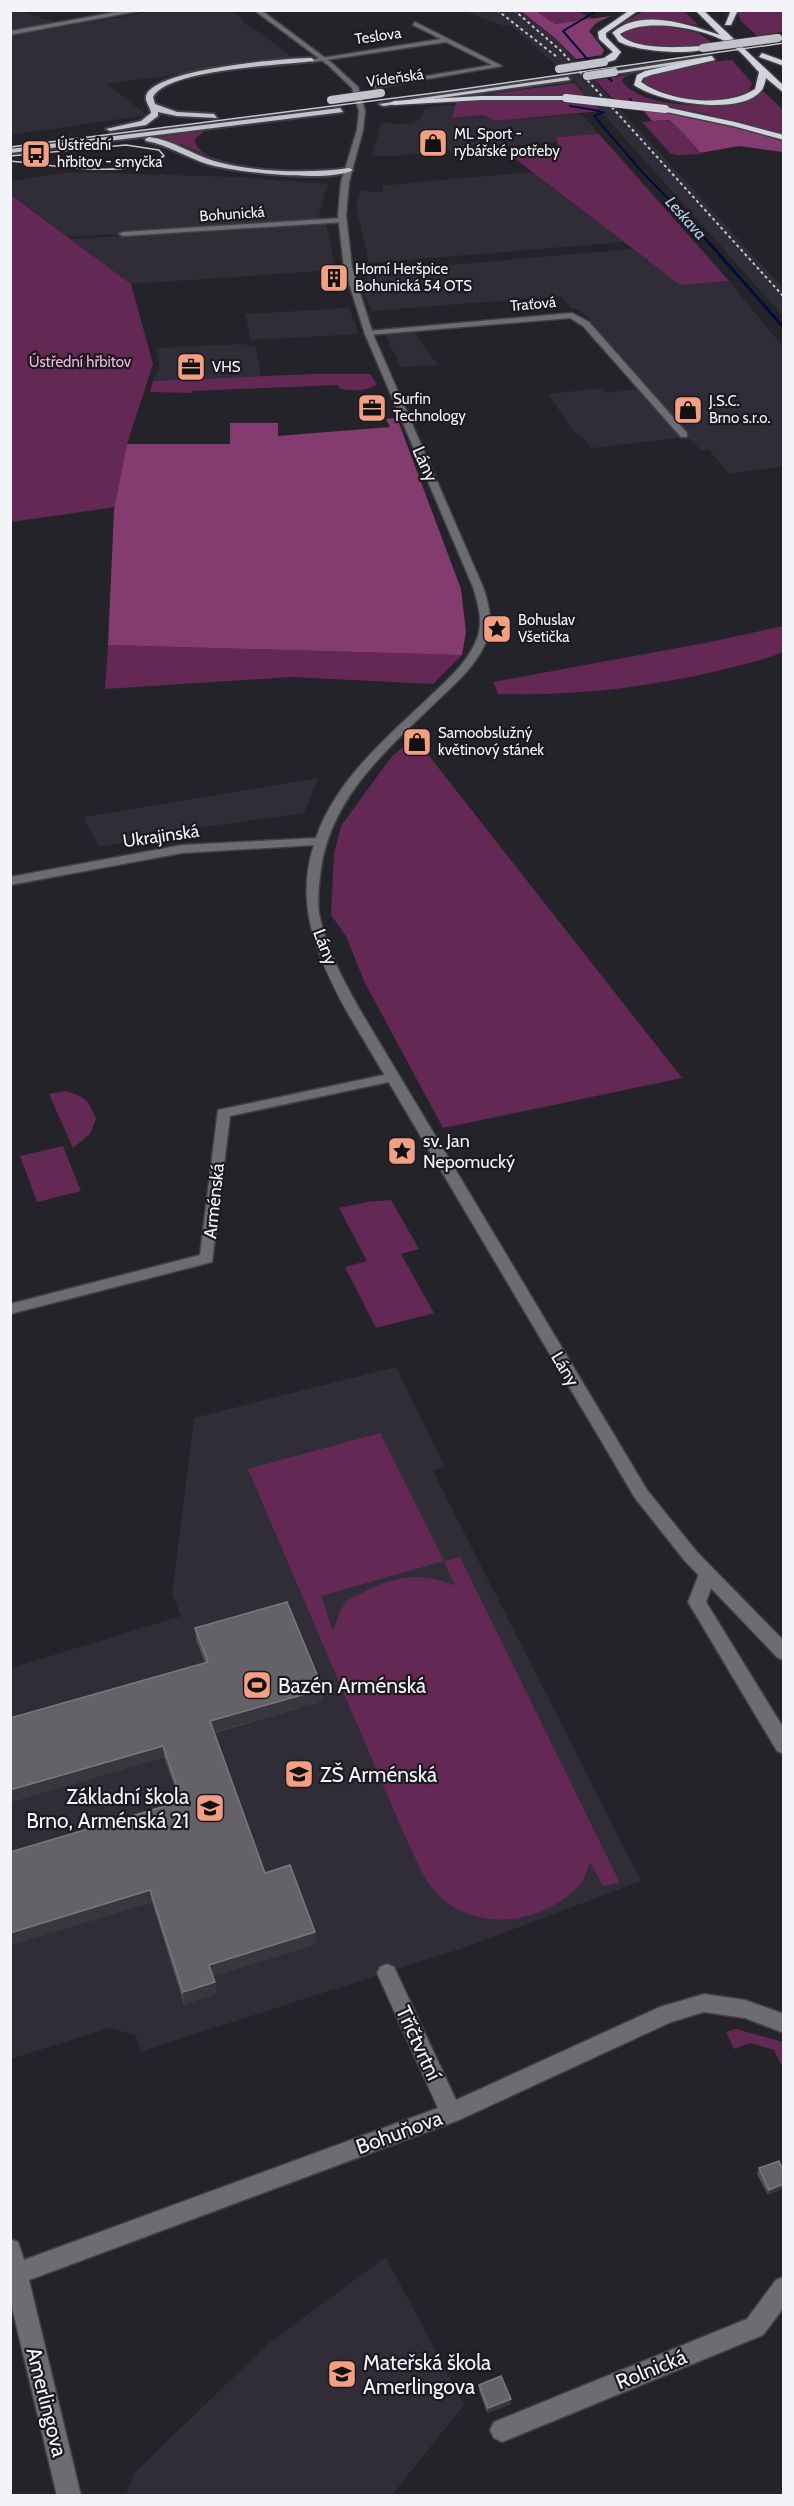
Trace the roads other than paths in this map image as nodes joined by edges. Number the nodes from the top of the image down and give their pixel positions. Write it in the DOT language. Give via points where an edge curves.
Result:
graph roads {
  1 [pos="141,10"];
  2 [pos="636,10"];
  3 [pos="698,10"];
  4 [pos="735,10"];
  5 [pos="254,12"];
  6 [pos="721,17"];
  7 [pos="728,23"];
  8 [pos="415,24"];
  9 [pos="10,33"];
  10 [pos="781,37"];
  11 [pos="448,40"];
  12 [pos="730,40"];
  13 [pos="290,45"];
  14 [pos="703,48"];
  15 [pos="772,49"];
  16 [pos="300,52"];
  17 [pos="736,54"];
  18 [pos="762,55"];
  19 [pos="648,56"];
  20 [pos="724,56"];
  21 [pos="321,58"];
  22 [pos="712,58"];
  23 [pos="626,59"];
  24 [pos="312,60"];
  25 [pos="291,62"];
  26 [pos="604,63"];
  27 [pos="783,64"];
  28 [pos="320,67"];
  29 [pos="547,71"];
  30 [pos="763,72"];
  31 [pos="783,75"];
  32 [pos="333,78"];
  33 [pos="375,86"];
  34 [pos="405,90"];
  35 [pos="783,91"];
  36 [pos="355,93"];
  37 [pos="320,102"];
  38 [pos="394,103"];
  39 [pos="154,106"];
  40 [pos="225,114"];
  41 [pos="214,116"];
  42 [pos="264,120"];
  43 [pos="166,122"];
  44 [pos="154,124"];
  45 [pos="105,130"];
  46 [pos="65,135"];
  47 [pos="202,136"];
  48 [pos="783,138"];
  49 [pos="101,140"];
  50 [pos="203,149"];
  51 [pos="10,152"];
  52 [pos="352,160"];
  53 [pos="326,170"];
  54 [pos="349,170"];
  55 [pos="345,182"];
  56 [pos="342,220"];
  57 [pos="123,234"];
  58 [pos="368,333"];
  59 [pos="684,435"];
  60 [pos="319,841"];
  61 [pos="10,881"];
  62 [pos="393,1077"];
  63 [pos="10,1309"];
  64 [pos="707,1574"];
  65 [pos="783,1653"];
  66 [pos="783,1746"];
  67 [pos="387,1973"];
  68 [pos="783,2024"];
  69 [pos="451,2113"];
  70 [pos="10,2250"];
  71 [pos="13,2275"];
  72 [pos="783,2288"];
  73 [pos="502,2430"];
  74 [pos="69,2496"];
  1 -- 9 [label="street"];
  2 -- 26 [label="highway" via="602,32 617,52"];
  3 -- 12 [label="highway"];
  4 -- 7 [label="highway"];
  5 -- 13 [label="street"];
  5 -- 21 [label="street"];
  6 -- 7 [label="highway"];
  7 -- 18 [label="highway"];
  8 -- 11 [label="street"];
  10 -- 14 [label="highway, bridge"];
  11 -- 21 [label="street, Teslova"];
  11 -- 33 [label="street, Vídeňská" via="499,66"];
  12 -- 14 [label="highway" via="667,23 633,25 616,33 621,40 642,46"];
  12 -- 30 [label="highway"];
  14 -- 19 [label="highway"];
  15 -- 17 [label="highway"];
  16 -- 24 [label="street"];
  16 -- 25 [label="highway"];
  18 -- 27 [label="highway"];
  18 -- 31 [label="highway"];
  20 -- 22 [label="highway, Vídeňská"];
  21 -- 24 [label="street, Teslova"];
  21 -- 36 [label="street" via="352,82"];
  22 -- 30 [label="highway" via="648,73 638,83 667,97 721,100 755,92"];
  22 -- 38 [label="highway, Vídeňská, bridge"];
  23 -- 26 [label="highway"];
  24 -- 25 [label="highway"];
  24 -- 28 [label="street"];
  25 -- 28 [label="highway"];
  25 -- 39 [label="highway" via="165,83 154,89 149,98"];
  26 -- 29 [label="highway, bridge"];
  30 -- 35 [label="highway"];
  32 -- 36 [label="street"];
  34 -- 37 [label="highway, Vídeňská, bridge"];
  36 -- 52 [label="street" via="362,111"];
  38 -- 42 [label="highway, Vídeňská"];
  38 -- 48 [label="highway, bridge" via="519,96 566,98 665,109"];
  39 -- 41 [label="highway" via="174,113"];
  39 -- 45 [label="highway" via="155,114 146,121"];
  40 -- 41 [label="highway"];
  41 -- 43 [label="highway"];
  42 -- 47 [label="highway"];
  42 -- 49 [label="highway, Vídeňská"];
  44 -- 46 [label="highway"];
  49 -- 51 [label="highway, Vídeňská"];
  49 -- 53 [label="highway" via="160,140 218,164 252,169"];
  50 -- 53 [label="highway" via="241,162"];
  52 -- 53 [label="highway"];
  52 -- 54 [label="street"];
  53 -- 54 [label="highway"];
  53 -- 55 [label="highway"];
  54 -- 55 [label="street"];
  55 -- 56 [label="street"];
  56 -- 57 [label="street, Bohunická"];
  56 -- 58 [label="street, Lány" via="347,260"];
  58 -- 59 [label="street, Traťová" via="572,315 586,324"];
  58 -- 60 [label="street, Lány" via="475,581 485,627 475,652 454,678 356,776 333,808"];
  60 -- 61 [label="street, Ukrajinská" via="182,849"];
  60 -- 62 [label="street, Lány" via="312,885 318,934 344,993"];
  62 -- 63 [label="street, Arménská" via="224,1113 207,1258"];
  62 -- 64 [label="street, Lány" via="641,1494"];
  64 -- 65 [label="street, Lány"];
  64 -- 66 [label="street" via="697,1602"];
  67 -- 69 [label="street, Tříčtvrtní"];
  68 -- 69 [label="street, Bohuňova" via="745,2009 704,2003 667,2014"];
  69 -- 71 [label="street, Bohuňova"];
  70 -- 71 [label="street"];
  71 -- 74 [label="street, Amerlingova"];
  72 -- 73 [label="street, Rolnická" via="755,2327"];
}
